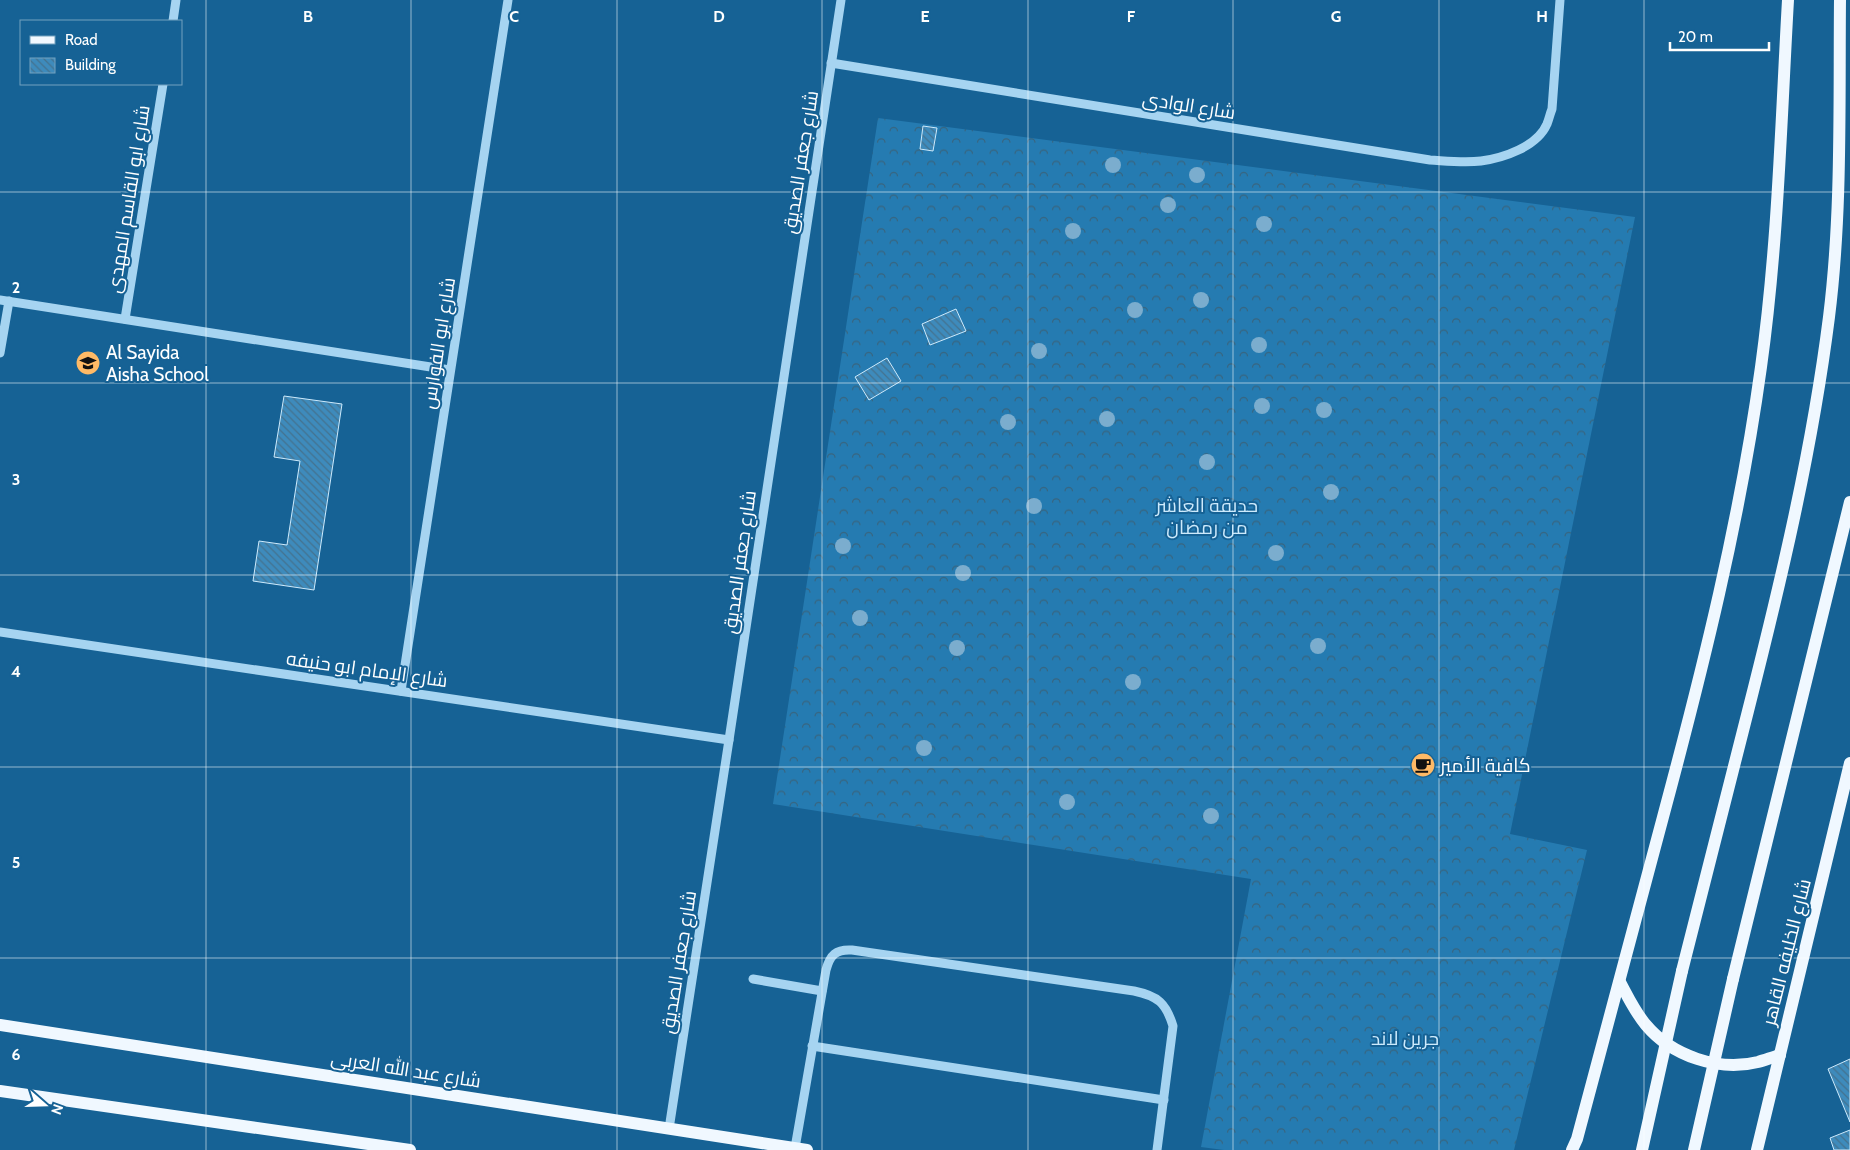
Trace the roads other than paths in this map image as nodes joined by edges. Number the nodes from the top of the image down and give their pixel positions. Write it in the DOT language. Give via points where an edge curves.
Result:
graph roads {
  1 [pos="176,0"];
  2 [pos="508,0"];
  3 [pos="841,0"];
  4 [pos="1560,0"];
  5 [pos="1788,0"];
  6 [pos="1840,0"];
  7 [pos="173,20"];
  8 [pos="831,63"];
  9 [pos="163,85"];
  10 [pos="4,300"];
  11 [pos="125,319"];
  12 [pos="0,353"];
  13 [pos="450,370"];
  14 [pos="1850,502"];
  15 [pos="0,632"];
  16 [pos="401,691"];
  17 [pos="730,740"];
  18 [pos="1850,764"];
  19 [pos="753,979"];
  20 [pos="1620,982"];
  21 [pos="822,991"];
  22 [pos="0,1025"];
  23 [pos="812,1046"];
  24 [pos="1780,1055"];
  25 [pos="0,1091"];
  26 [pos="1164,1100"];
  27 [pos="669,1129"];
  28 [pos="801,1149"];
  29 [pos="410,1150"];
  30 [pos="1157,1150"];
  31 [pos="1572,1150"];
  32 [pos="1642,1150"];
  33 [pos="1694,1150"];
  34 [pos="1757,1150"];
  1 -- 7 [label="street"];
  2 -- 13 [label="street, شارع ابو الفوارس"];
  3 -- 8 [label="street, شارع جعفر الصديق"];
  4 -- 8 [label="street, شارع الوادى" via="1552,109 1547,125 1538,137 1517,150 1482,161 1430,160"];
  5 -- 20 [label="main road" via="1772,274 1744,473 1699,684"];
  6 -- 32 [label="main road, bridge" via="1836,224 1829,316 1811,437 1782,577 1682,971"];
  8 -- 17 [label="street, شارع جعفر الصديق"];
  9 -- 11 [label="street, شارع ابو القاسم المهدى"];
  10 -- 11 [label="street"];
  10 -- 12 [label="street"];
  11 -- 13 [label="street"];
  13 -- 16 [label="street, شارع ابو الفوارس"];
  14 -- 33 [label="main road, bridge"];
  15 -- 16 [label="street, شارع الإمام ابو حنيفه"];
  16 -- 17 [label="street, شارع الإمام ابو حنيفه"];
  17 -- 27 [label="street, شارع جعفر الصديق"];
  18 -- 24 [label="main road, شارع الخليفه القاهر"];
  19 -- 21 [label="street"];
  20 -- 24 [label="main road" via="1646,1026 1664,1043 1685,1055 1733,1065"];
  20 -- 31 [label="main road"];
  21 -- 23 [label="street"];
  21 -- 26 [label="street" via="828,960 834,953 852,950 1148,994 1169,1012 1173,1026"];
  22 -- 27 [label="main road, شارع عبد الله العربى"];
  23 -- 26 [label="street"];
  23 -- 28 [label="street"];
  24 -- 34 [label="main road, شارع الخليفه القاهر"];
  25 -- 29 [label="main road"];
  26 -- 30 [label="street"];
  27 -- 28 [label="main road, شارع عبد الله العربى"];
}
